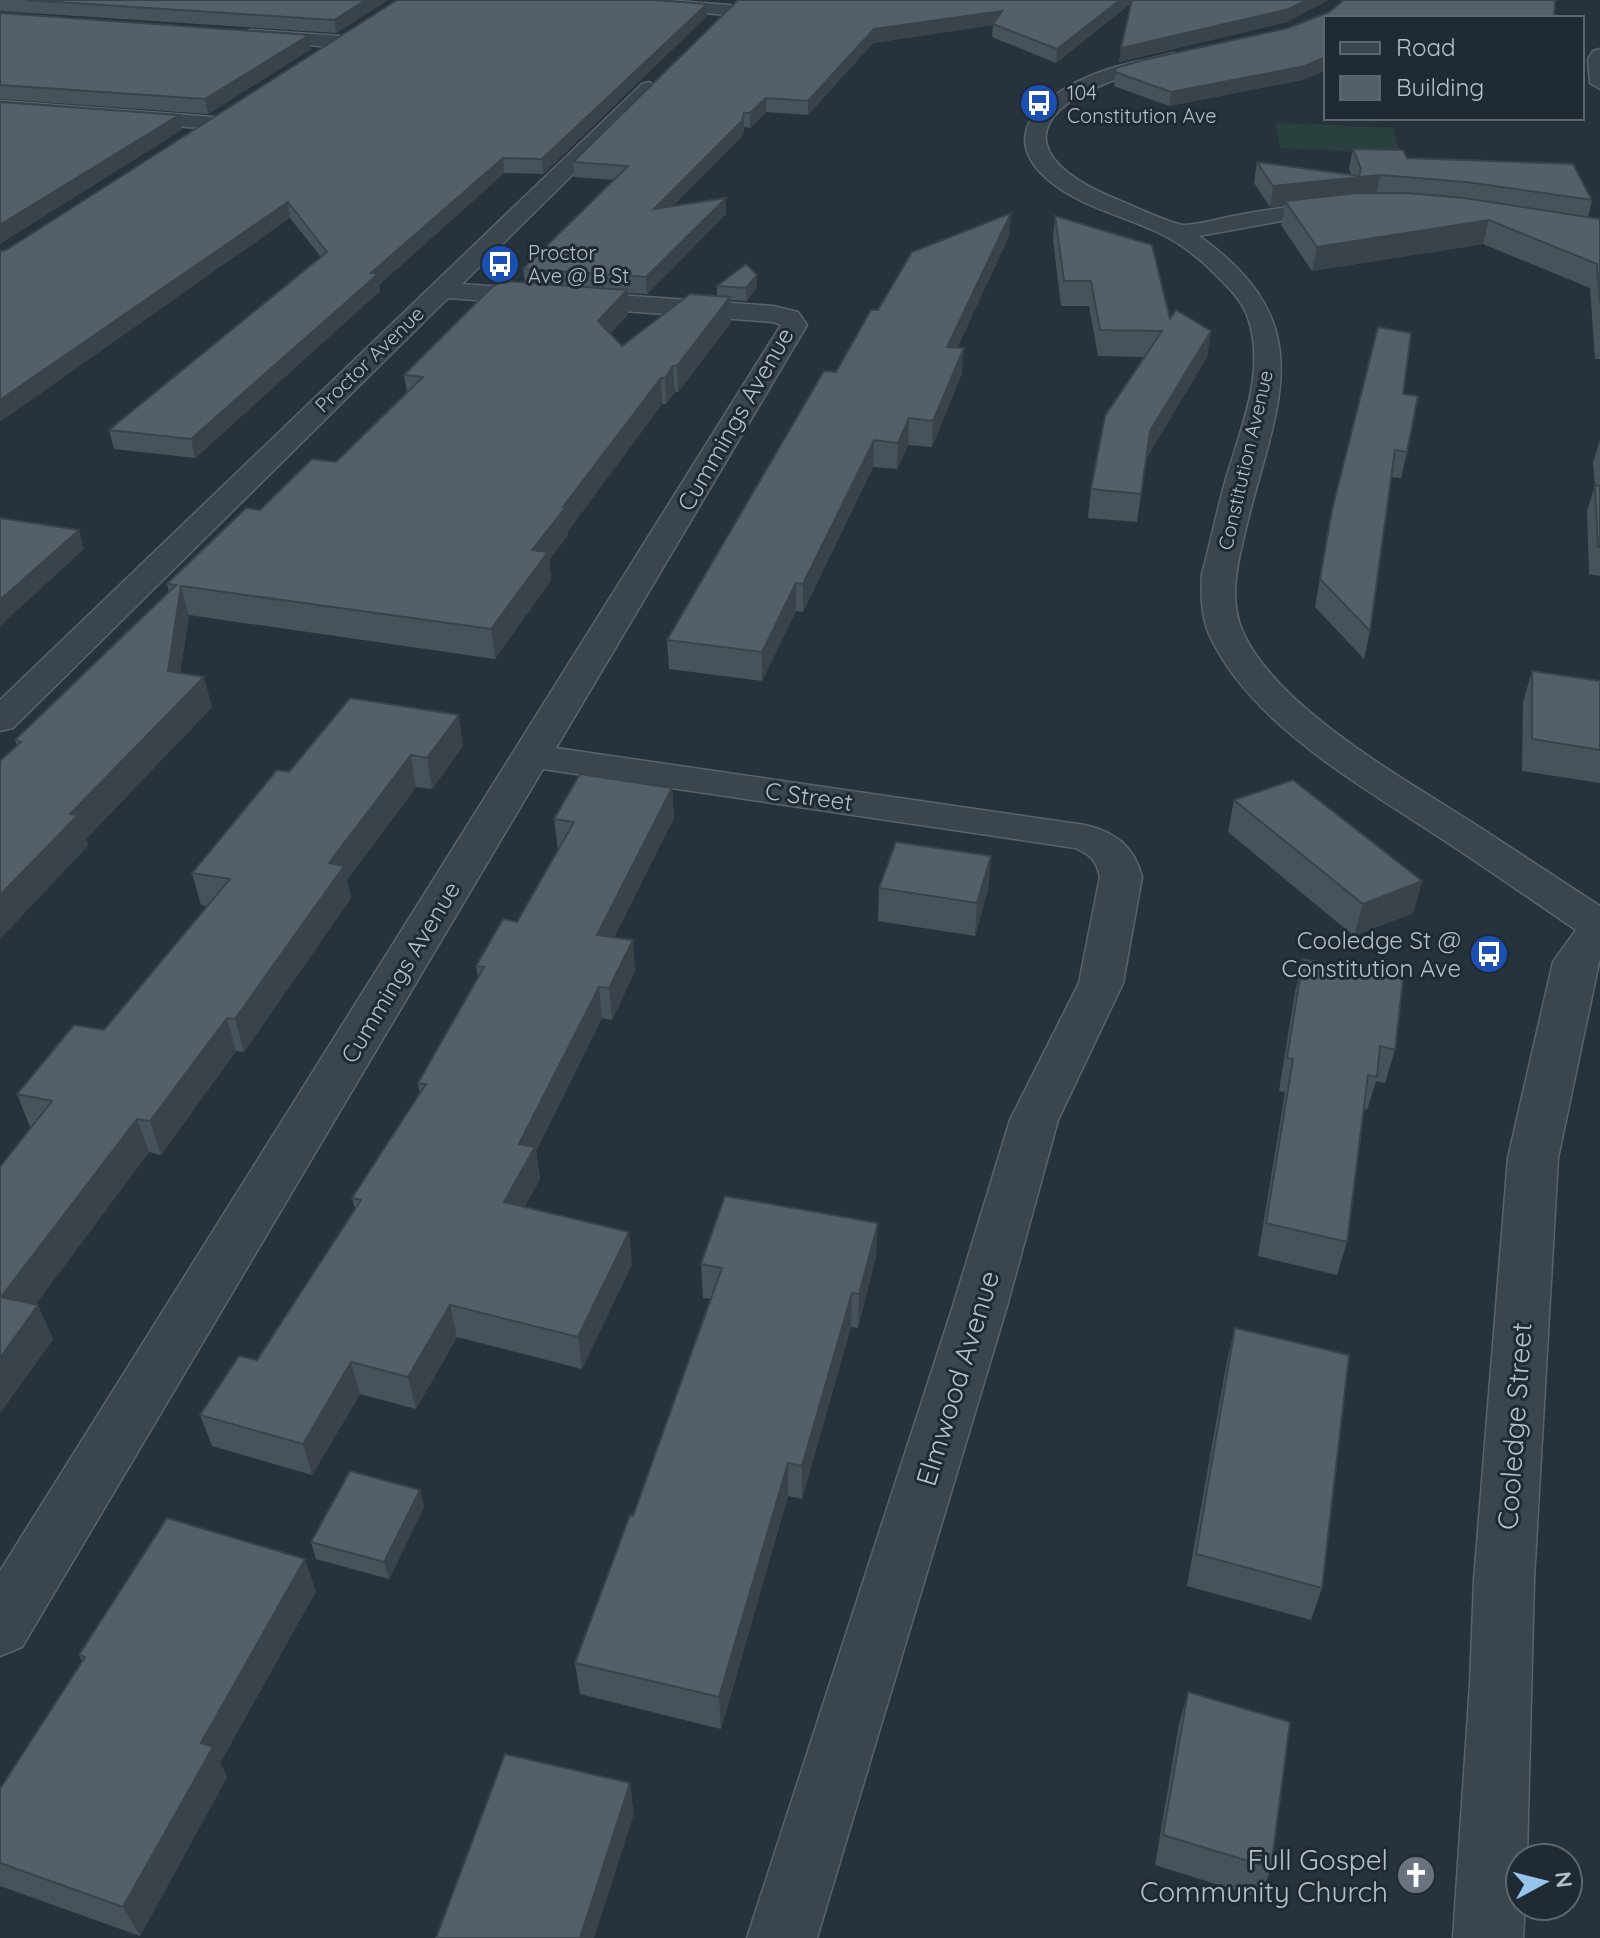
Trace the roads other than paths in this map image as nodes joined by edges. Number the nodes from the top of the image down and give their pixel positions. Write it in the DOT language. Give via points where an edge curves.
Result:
graph roads {
  1 [pos="589,0"];
  2 [pos="735,5"];
  3 [pos="708,31"];
  4 [pos="232,34"];
  5 [pos="341,42"];
  6 [pos="1199,53"];
  7 [pos="1600,55"];
  8 [pos="664,73"];
  9 [pos="1600,83"];
  10 [pos="0,107"];
  11 [pos="214,123"];
  12 [pos="1365,206"];
  13 [pos="1178,233"];
  14 [pos="439,290"];
  15 [pos="0,720"];
  16 [pos="533,756"];
  17 [pos="1085,837"];
  18 [pos="1600,926"];
  19 [pos="0,1627"];
  20 [pos="782,1938"];
  21 [pos="1488,1938"];
  1 -- 2 [label="street"];
  2 -- 3 [label="street"];
  4 -- 5 [label="street"];
  6 -- 13 [label="street, Constitution Avenue" via="1079,88 1050,108 1032,135 1033,149 1062,181"];
  7 -- 9 [label="street"];
  8 -- 14 [label="street, Proctor Avenue"];
  10 -- 11 [label="street"];
  12 -- 13 [label="street" via="1310,209"];
  13 -- 18 [label="street, Constitution Avenue" via="1249,297 1268,341 1267,383 1219,574 1217,603 1230,640 1290,711 1345,755"];
  14 -- 15 [label="street, Proctor Avenue"];
  14 -- 16 [label="street, Cummings Avenue" via="789,318 794,323"];
  16 -- 17 [label="street, C Street"];
  16 -- 19 [label="street, Cummings Avenue"];
  17 -- 20 [label="street, Elmwood Avenue" via="1105,846 1121,877 1101,983 1034,1120"];
  18 -- 21 [label="street, Cooledge Street" via="1575,962 1533,1158 1504,1580"];
}
